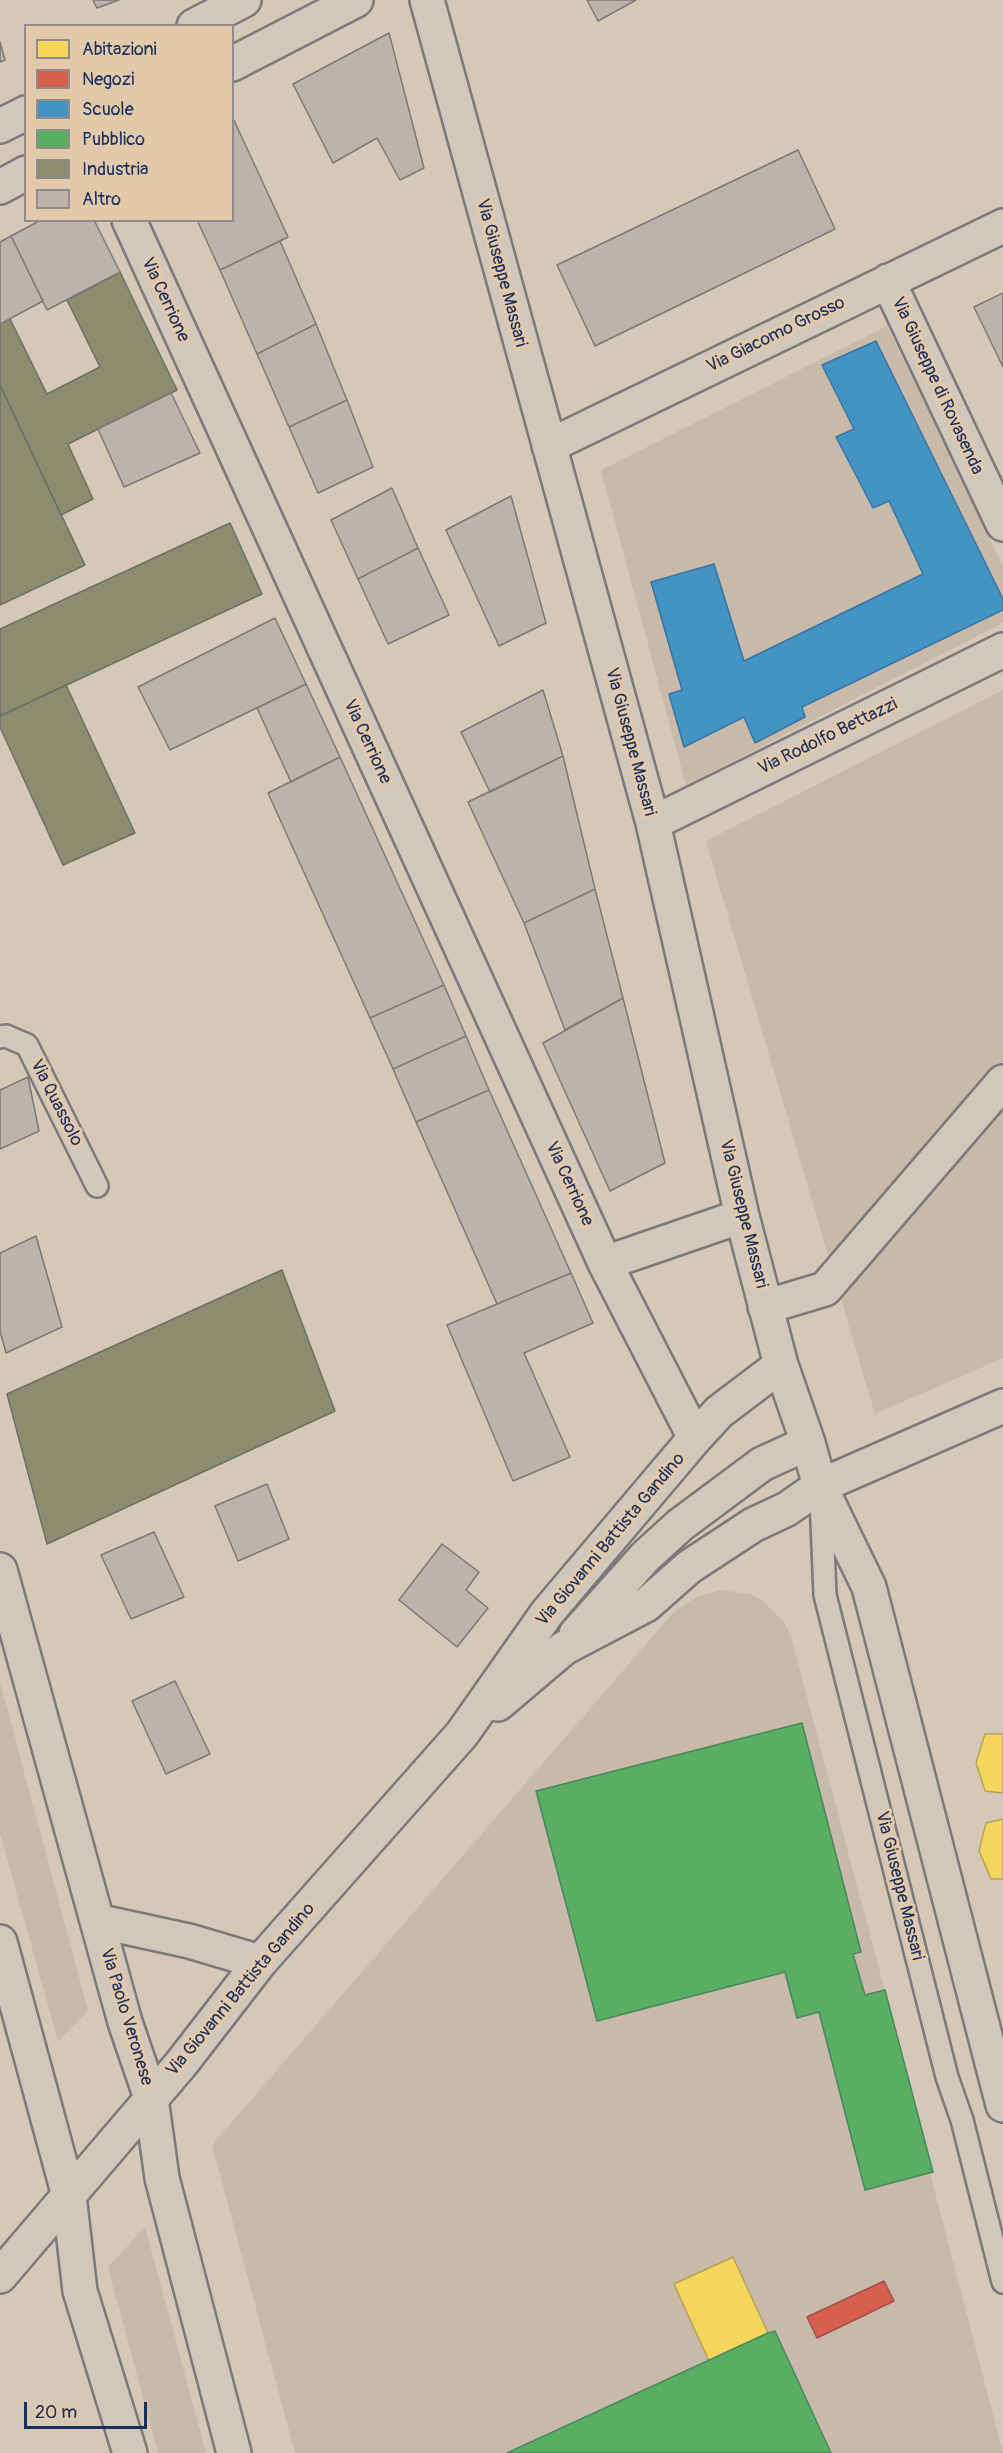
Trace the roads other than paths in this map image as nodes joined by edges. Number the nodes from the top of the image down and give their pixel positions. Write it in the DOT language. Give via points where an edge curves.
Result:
graph roads {
  1 [pos="244,0"];
  2 [pos="356,0"];
  3 [pos="427,0"];
  4 [pos="198,24"];
  5 [pos="234,63"];
  6 [pos="24,114"];
  7 [pos="0,126"];
  8 [pos="24,174"];
  9 [pos="0,187"];
  10 [pos="130,222"];
  11 [pos="1003,226"];
  12 [pos="888,281"];
  13 [pos="549,446"];
  14 [pos="1003,524"];
  15 [pos="1003,650"];
  16 [pos="653,823"];
  17 [pos="0,1037"];
  18 [pos="1003,1082"];
  19 [pos="97,1186"];
  20 [pos="742,1216"];
  21 [pos="605,1263"];
  22 [pos="765,1307"];
  23 [pos="781,1365"];
  24 [pos="1003,1406"];
  25 [pos="695,1438"];
  26 [pos="808,1443"];
  27 [pos="820,1486"];
  28 [pos="1,1580"];
  29 [pos="564,1648"];
  30 [pos="462,1734"];
  31 [pos="97,1921"];
  32 [pos="0,1942"];
  33 [pos="260,1962"];
  34 [pos="151,2098"];
  35 [pos="1003,2105"];
  36 [pos="69,2196"];
  37 [pos="0,2276"];
  38 [pos="1003,2283"];
  39 [pos="130,2453"];
  40 [pos="234,2453"];
  1 -- 4 [label="street"];
  2 -- 5 [label="street"];
  3 -- 13 [label="street, Via Giuseppe Massari"];
  6 -- 7 [label="street"];
  8 -- 9 [label="street"];
  10 -- 21 [label="street, Via Cerrione"];
  11 -- 12 [label="street, Via Giacomo Grosso"];
  12 -- 13 [label="street, Via Giacomo Grosso"];
  12 -- 14 [label="street, Via Giuseppe di Rovasenda"];
  13 -- 16 [label="street, Via Giuseppe Massari"];
  15 -- 16 [label="street, Via Rodolfo Bettazzi"];
  16 -- 20 [label="street, Via Giuseppe Massari"];
  17 -- 19 [label="lane, Via Quassolo" via="27,1045"];
  18 -- 22 [label="street" via="825,1289"];
  20 -- 21 [label="street"];
  20 -- 22 [label="street, Via Giuseppe Massari"];
  21 -- 25 [label="street, Via Cerrione"];
  22 -- 23 [label="street, Via Giuseppe Massari"];
  23 -- 25 [label="street, Via Giovanni Battista Gandino" via="719,1412"];
  23 -- 26 [label="street, Via Giuseppe Massari"];
  24 -- 27 [label="street, Via Giovanni Battista Gandino"];
  25 -- 30 [label="street, Via Giovanni Battista Gandino" via="547,1613"];
  26 -- 27 [label="street, Via Giuseppe Massari"];
  26 -- 29 [label="street" via="762,1464 680,1525 645,1557"];
  27 -- 29 [label="street, Via Giovanni Battista Gandino" via="689,1567 646,1605"];
  27 -- 35 [label="street, Via Giuseppe Massari" via="869,1587"];
  27 -- 38 [label="lane, Via Giuseppe Massari" via="825,1595"];
  28 -- 31 [label="street, Via Paolo Veronese"];
  29 -- 30 [label="street, Via Giovanni Battista Gandino"];
  30 -- 33 [label="street, Via Giovanni Battista Gandino"];
  31 -- 33 [label="street" via="189,1941"];
  31 -- 34 [label="street, Via Paolo Veronese"];
  32 -- 36 [label="street"];
  33 -- 34 [label="street, Via Giovanni Battista Gandino"];
  34 -- 36 [label="street, Via Giovanni Battista Gandino"];
  34 -- 40 [label="street, Via Paolo Veronese" via="162,2178"];
  36 -- 37 [label="street, Via Giovanni Battista Gandino"];
  36 -- 39 [label="street" via="80,2291"];
}
